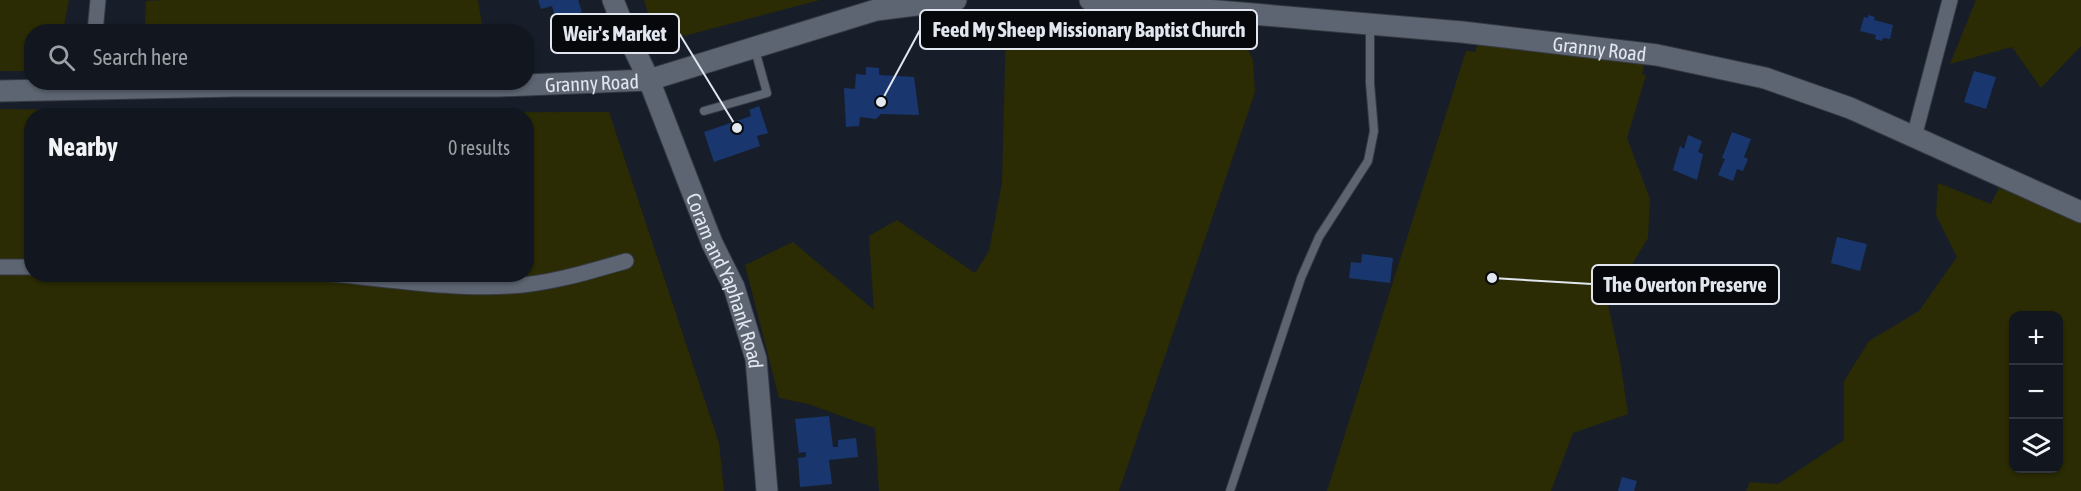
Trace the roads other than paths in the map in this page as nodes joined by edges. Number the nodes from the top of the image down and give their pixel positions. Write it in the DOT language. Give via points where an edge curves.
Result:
graph roads {
  1 [pos="98,0"];
  2 [pos="613,0"];
  3 [pos="956,0"];
  4 [pos="1090,0"];
  5 [pos="1950,0"];
  6 [pos="96,24"];
  7 [pos="1370,24"];
  8 [pos="755,48"];
  9 [pos="649,80"];
  10 [pos="534,85"];
  11 [pos="24,90"];
  12 [pos="0,91"];
  13 [pos="704,111"];
  14 [pos="1914,137"];
  15 [pos="2081,212"];
  16 [pos="626,261"];
  17 [pos="0,267"];
  18 [pos="24,267"];
  19 [pos="418,282"];
  20 [pos="767,491"];
  21 [pos="1230,491"];
  1 -- 6 [label="street"];
  2 -- 9 [label="street, Coram and Yaphank Road"];
  3 -- 8 [label="street, Granny Road" via="876,10"];
  4 -- 7 [label="street, Granny Road"];
  5 -- 14 [label="street"];
  7 -- 14 [label="street, Granny Road" via="1657,56 1744,73 1811,94"];
  7 -- 21 [label="lane" via="1374,131 1368,161 1319,237 1301,278"];
  8 -- 9 [label="street, Granny Road"];
  8 -- 13 [label="lane" via="767,93"];
  9 -- 10 [label="street, Granny Road"];
  9 -- 20 [label="street, Coram and Yaphank Road" via="712,243 734,287 756,359"];
  11 -- 12 [label="street, Granny Road"];
  14 -- 15 [label="street, Granny Road"];
  16 -- 19 [label="street" via="565,278 510,286"];
  17 -- 18 [label="street"];
}
